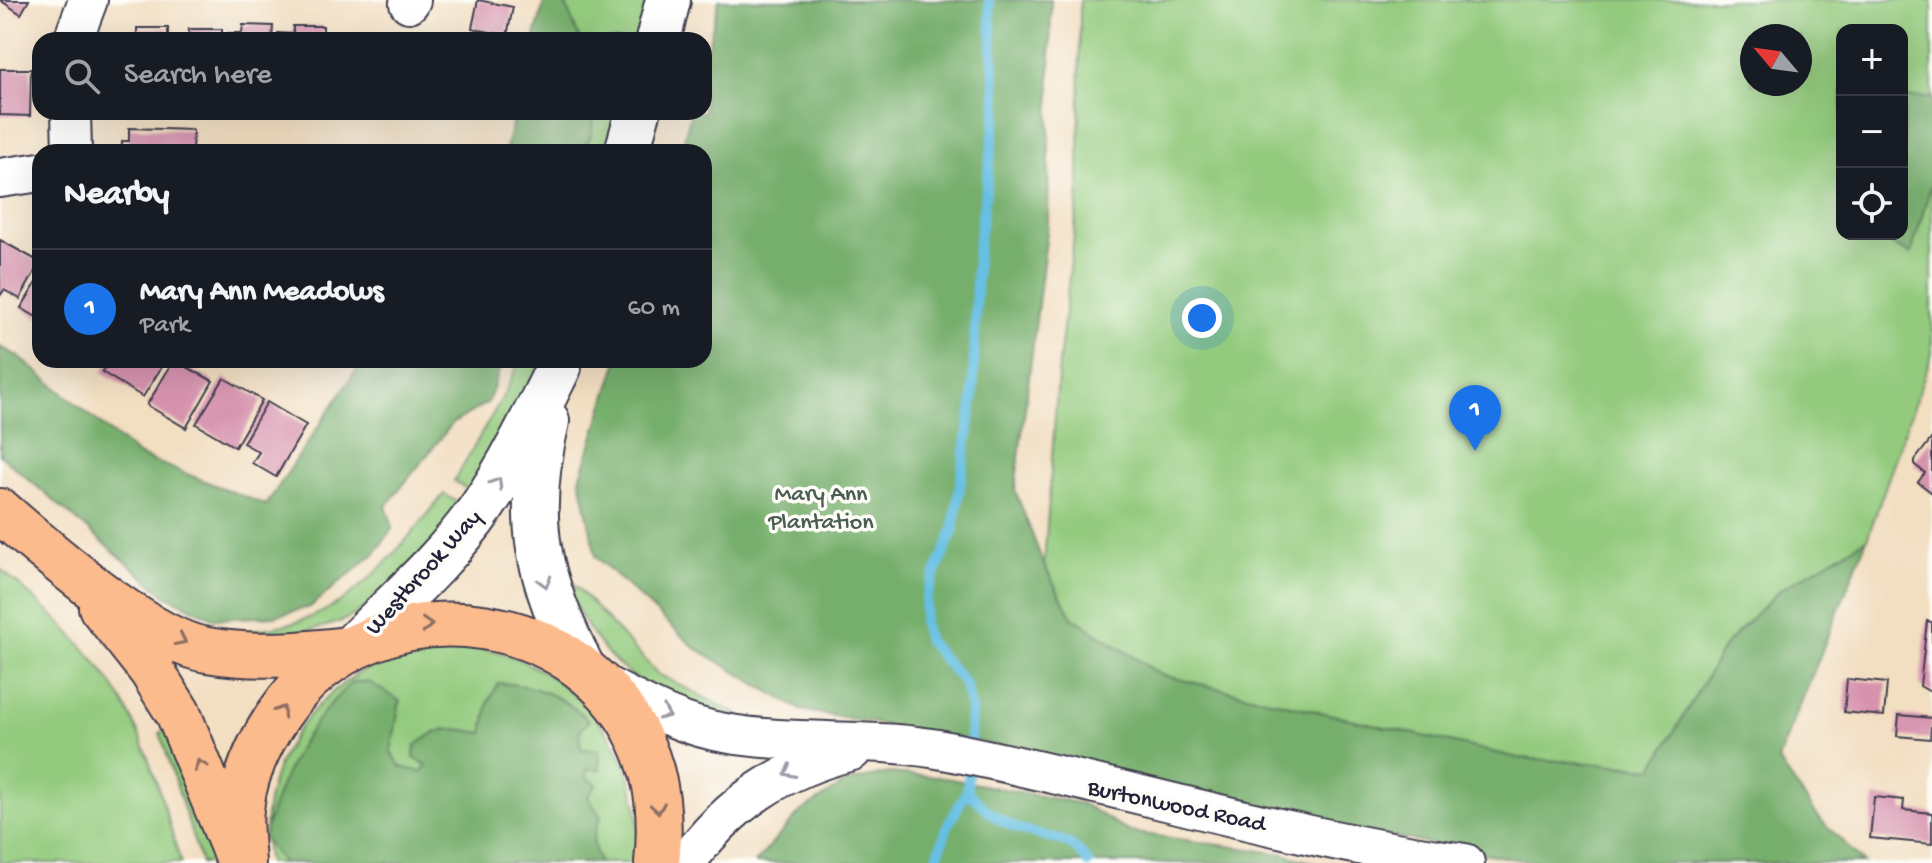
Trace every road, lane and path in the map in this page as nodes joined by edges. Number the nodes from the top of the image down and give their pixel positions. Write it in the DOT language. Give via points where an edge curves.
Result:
graph roads {
  1 [pos="88,0"];
  2 [pos="668,0"];
  3 [pos="76,32"];
  4 [pos="660,32"];
  5 [pos="71,120"];
  6 [pos="636,120"];
  7 [pos="72,144"];
  8 [pos="629,144"];
  9 [pos="32,173"];
  10 [pos="0,178"];
  11 [pos="558,368"];
  12 [pos="559,368"];
  13 [pos="0,511"];
  14 [pos="68,569"];
  15 [pos="350,648"];
  16 [pos="589,674"];
  17 [pos="890,744"];
  18 [pos="241,863"];
  19 [pos="657,863"];
  20 [pos="686,863"];
  21 [pos="1465,863"];
  1 -- 3 [label="street"];
  2 -- 4 [label="street"];
  5 -- 7 [label="street"];
  6 -- 8 [label="street"];
  9 -- 10 [label="street"];
  15 -- 11 [label="street, Westbrook Way, one-way" via="428,571 481,508"];
  12 -- 16 [label="street, Westbrook Way, one-way" via="536,472 536,530 547,591"];
  13 -- 14 [label="main road"];
  14 -- 15 [label="main road, one-way" via="133,615 205,650 284,657"];
  18 -- 14 [label="main road, one-way" via="178,713 127,637"];
  15 -- 16 [label="main road, one-way" via="411,626 471,623 530,638"];
  18 -- 15 [label="main road, one-way" via="241,807 259,744 296,690"];
  16 -- 17 [label="street, Burtonwood Road, one-way" via="674,718 722,733"];
  16 -- 19 [label="main road, one-way" via="629,722 652,772 660,826"];
  17 -- 20 [label="street, Burtonwood Road, one-way" via="827,757 780,777 730,811"];
  17 -- 21 [label="street, Burtonwood Road" via="949,751 1205,811"];
}
